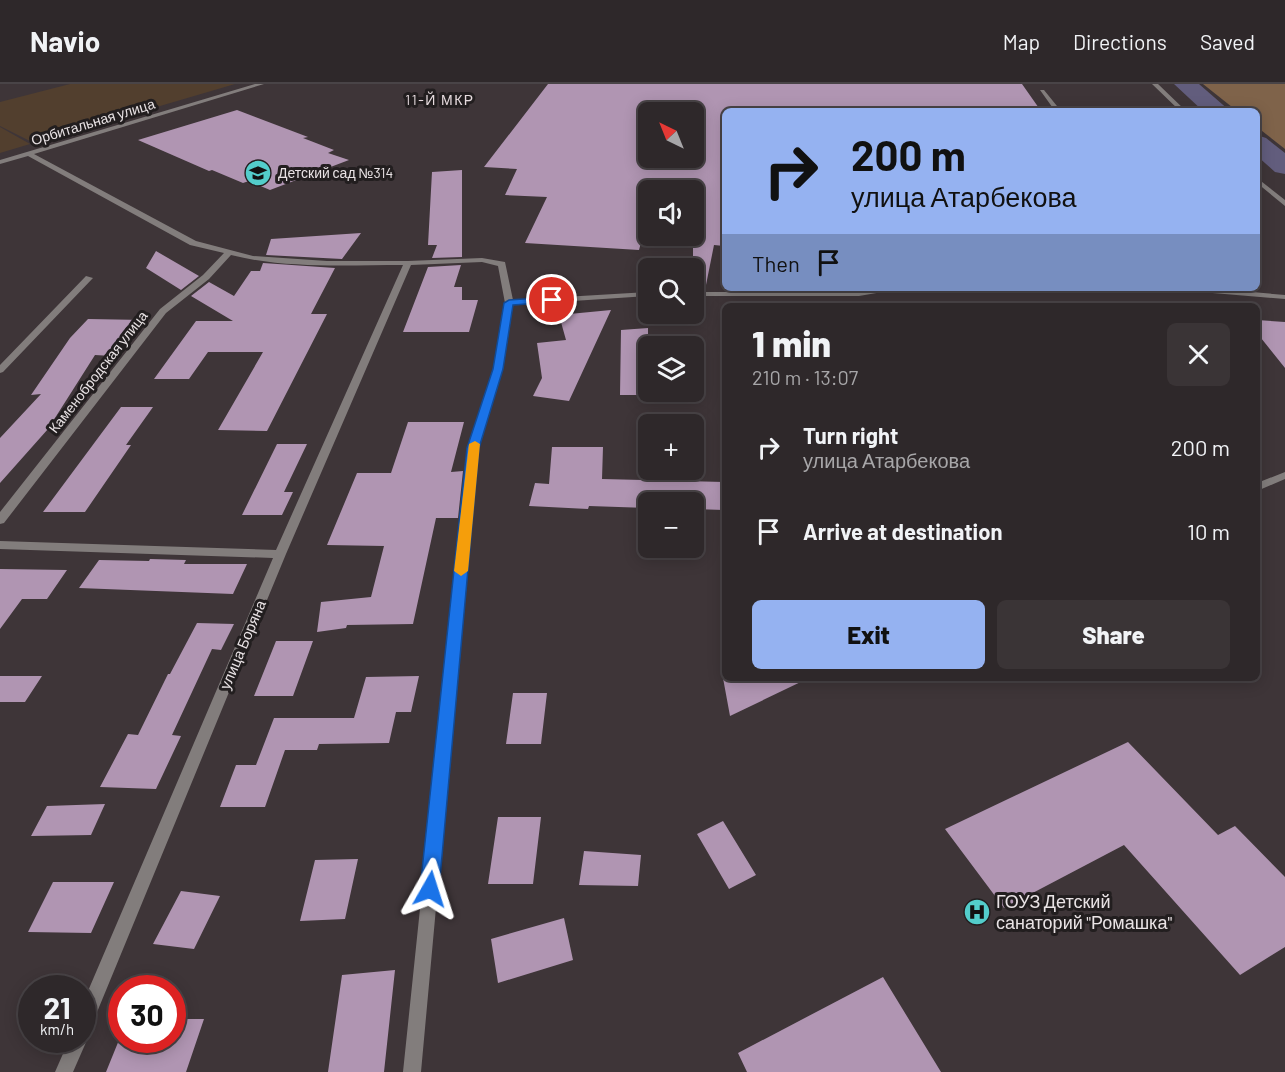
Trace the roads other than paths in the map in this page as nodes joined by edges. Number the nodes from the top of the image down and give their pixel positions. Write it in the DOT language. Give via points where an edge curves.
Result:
graph roads {
  1 [pos="261,84"];
  2 [pos="1155,84"];
  3 [pos="1042,91"];
  4 [pos="1056,108"];
  5 [pos="1180,108"];
  6 [pos="29,153"];
  7 [pos="0,162"];
  8 [pos="1260,183"];
  9 [pos="1285,204"];
  10 [pos="229,252"];
  11 [pos="408,263"];
  12 [pos="89,278"];
  13 [pos="876,291"];
  14 [pos="1213,291"];
  15 [pos="704,294"];
  16 [pos="638,295"];
  17 [pos="1285,297"];
  18 [pos="509,303"];
  19 [pos="0,370"];
  20 [pos="1285,475"];
  21 [pos="1260,486"];
  22 [pos="0,520"];
  23 [pos="0,545"];
  24 [pos="280,554"];
  25 [pos="96,995"];
  26 [pos="72,1053"];
  27 [pos="64,1072"];
  28 [pos="412,1072"];
  1 -- 6 [label="street, Орбитальная улица"];
  2 -- 5 [label="street"];
  3 -- 4 [label="street"];
  6 -- 7 [label="street, Орбитальная улица"];
  6 -- 10 [label="street" via="193,243"];
  8 -- 9 [label="street"];
  10 -- 11 [label="street" via="253,258 327,263"];
  10 -- 22 [label="street, Каменобродская улица" via="206,277 163,311"];
  11 -- 18 [label="street" via="482,260 502,264"];
  11 -- 24 [label="street, улица Боряна"];
  12 -- 19 [label="street"];
  13 -- 15 [label="street"];
  14 -- 17 [label="street"];
  16 -- 18 [label="street"];
  18 -- 28 [label="street" via="498,369 473,448"];
  20 -- 21 [label="street"];
  23 -- 24 [label="street"];
  24 -- 25 [label="street, улица Боряна"];
  26 -- 27 [label="street"];
}
